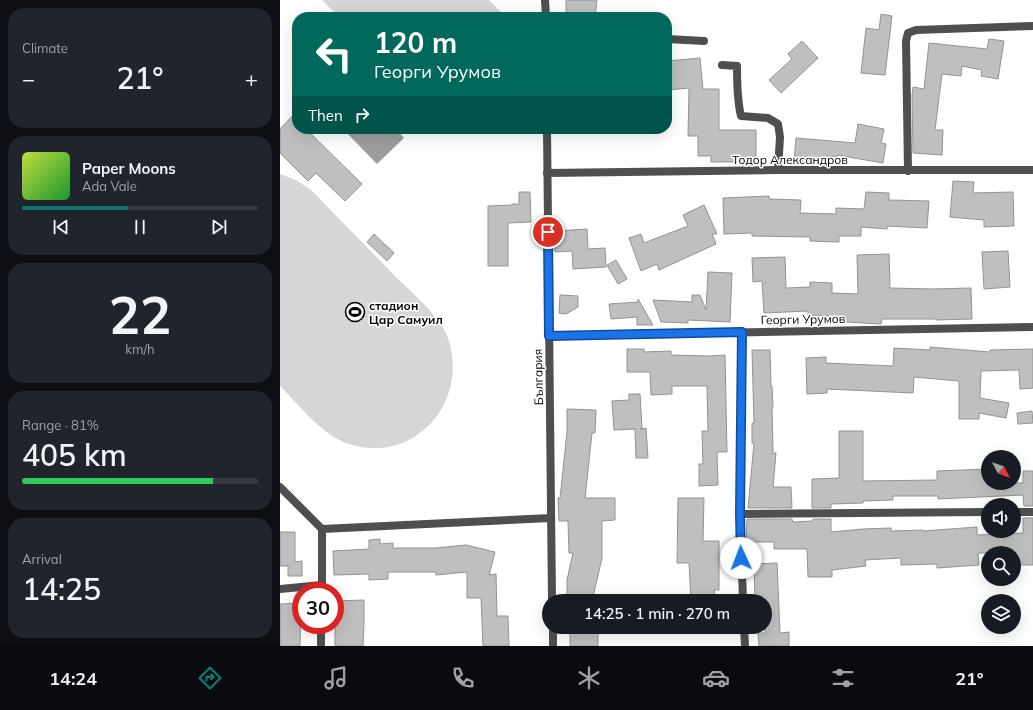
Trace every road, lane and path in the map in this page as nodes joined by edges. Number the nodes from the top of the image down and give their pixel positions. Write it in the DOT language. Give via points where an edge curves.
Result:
graph roads {
  1 [pos="546,0"];
  2 [pos="546,12"];
  3 [pos="1033,26"];
  4 [pos="672,39"];
  5 [pos="704,41"];
  6 [pos="722,65"];
  7 [pos="547,134"];
  8 [pos="778,170"];
  9 [pos="1033,170"];
  10 [pos="908,171"];
  11 [pos="547,173"];
  12 [pos="1033,328"];
  13 [pos="742,332"];
  14 [pos="549,336"];
  15 [pos="280,487"];
  16 [pos="981,512"];
  17 [pos="1021,512"];
  18 [pos="1033,512"];
  19 [pos="740,514"];
  20 [pos="551,518"];
  21 [pos="322,530"];
  22 [pos="322,582"];
  23 [pos="280,589"];
  24 [pos="292,589"];
  25 [pos="552,594"];
  26 [pos="743,594"];
  27 [pos="321,634"];
  28 [pos="553,634"];
  29 [pos="744,634"];
  30 [pos="321,646"];
  31 [pos="553,646"];
  32 [pos="745,646"];
  1 -- 2 [label="street"];
  3 -- 10 [label="street" via="916,30 908,33"];
  4 -- 5 [label="street"];
  6 -- 8 [label="street" via="737,66 741,116 768,118 778,124"];
  7 -- 11 [label="street, България"];
  8 -- 10 [label="street, Тодор Александров"];
  8 -- 11 [label="street, Тодор Александров"];
  9 -- 10 [label="street, Тодор Александров"];
  11 -- 14 [label="street, България"];
  12 -- 13 [label="street, Георги Урумов"];
  13 -- 14 [label="street, Георги Урумов"];
  13 -- 19 [label="street"];
  14 -- 20 [label="street, България"];
  15 -- 21 [label="street"];
  16 -- 19 [label="street"];
  17 -- 18 [label="street"];
  19 -- 26 [label="street"];
  20 -- 21 [label="street"];
  20 -- 25 [label="street, България"];
  21 -- 22 [label="street"];
  23 -- 24 [label="street"];
  27 -- 30 [label="street"];
  28 -- 31 [label="street"];
  29 -- 32 [label="street"];
}
